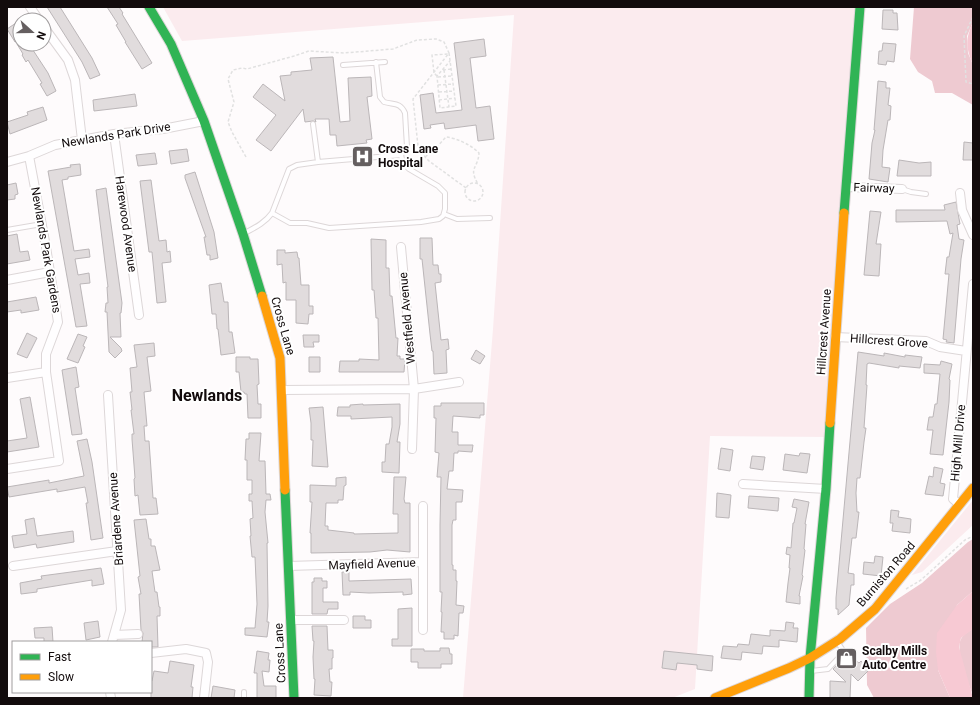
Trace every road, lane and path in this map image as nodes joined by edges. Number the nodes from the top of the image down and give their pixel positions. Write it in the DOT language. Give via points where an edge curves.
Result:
graph roads {
  1 [pos="149,7"];
  2 [pos="860,7"];
  3 [pos="973,17"];
  4 [pos="52,38"];
  5 [pos="449,54"];
  6 [pos="450,61"];
  7 [pos="376,62"];
  8 [pos="385,62"];
  9 [pos="343,65"];
  10 [pos="451,69"];
  11 [pos="443,70"];
  12 [pos="434,73"];
  13 [pos="452,76"];
  14 [pos="437,77"];
  15 [pos="445,77"];
  16 [pos="453,84"];
  17 [pos="973,84"];
  18 [pos="438,85"];
  19 [pos="446,85"];
  20 [pos="454,91"];
  21 [pos="439,92"];
  22 [pos="447,92"];
  23 [pos="455,98"];
  24 [pos="448,99"];
  25 [pos="439,100"];
  26 [pos="449,107"];
  27 [pos="204,121"];
  28 [pos="313,124"];
  29 [pos="114,134"];
  30 [pos="82,140"];
  31 [pos="401,155"];
  32 [pos="29,156"];
  33 [pos="246,157"];
  34 [pos="425,157"];
  35 [pos="7,162"];
  36 [pos="318,162"];
  37 [pos="478,184"];
  38 [pos="847,187"];
  39 [pos="466,188"];
  40 [pos="902,189"];
  41 [pos="960,193"];
  42 [pos="926,194"];
  43 [pos="272,214"];
  44 [pos="444,214"];
  45 [pos="490,218"];
  46 [pos="42,224"];
  47 [pos="7,230"];
  48 [pos="243,234"];
  49 [pos="973,235"];
  50 [pos="401,247"];
  51 [pos="50,272"];
  52 [pos="7,280"];
  53 [pos="973,284"];
  54 [pos="139,315"];
  55 [pos="835,337"];
  56 [pos="966,351"];
  57 [pos="46,372"];
  58 [pos="7,378"];
  59 [pos="459,382"];
  60 [pos="414,389"];
  61 [pos="282,390"];
  62 [pos="108,395"];
  63 [pos="412,449"];
  64 [pos="7,469"];
  65 [pos="743,484"];
  66 [pos="973,488"];
  67 [pos="826,490"];
  68 [pos="959,504"];
  69 [pos="423,506"];
  70 [pos="973,536"];
  71 [pos="117,551"];
  72 [pos="423,562"];
  73 [pos="13,566"];
  74 [pos="288,566"];
  75 [pos="901,592"];
  76 [pos="290,620"];
  77 [pos="344,620"];
  78 [pos="423,630"];
  79 [pos="138,634"];
  80 [pos="113,639"];
  81 [pos="837,641"];
  82 [pos="152,653"];
  83 [pos="810,658"];
  84 [pos="810,671"];
  85 [pos="244,692"];
  86 [pos="204,698"];
  87 [pos="244,698"];
  88 [pos="294,698"];
  89 [pos="715,698"];
  90 [pos="809,698"];
  1 -- 27 [label="street, Cross Lane" via="171,44"];
  2 -- 38 [label="street, Hillcrest Avenue"];
  3 -- 17 [label="path" via="964,36 966,82"];
  4 -- 30 [label="street" via="68,60 75,80"];
  5 -- 6 [label="path"];
  5 -- 12 [label="path"];
  5 -- 12 [label="path" via="432,55"];
  5 -- 33 [label="path" via="444,42 436,39 417,40 393,49 344,53 309,50 248,69 233,70 228,79 234,102 228,122"];
  6 -- 10 [label="path"];
  6 -- 11 [label="path"];
  7 -- 8 [label="lane"];
  7 -- 9 [label="lane"];
  7 -- 31 [label="lane" via="380,97 384,102 399,105 405,113 407,147"];
  10 -- 11 [label="path"];
  10 -- 13 [label="path"];
  11 -- 14 [label="path"];
  11 -- 15 [label="path"];
  12 -- 14 [label="path"];
  12 -- 34 [label="path" via="413,99 418,146"];
  13 -- 15 [label="path"];
  13 -- 16 [label="path"];
  14 -- 15 [label="path"];
  14 -- 18 [label="path"];
  15 -- 19 [label="path"];
  16 -- 19 [label="path"];
  16 -- 20 [label="path"];
  18 -- 19 [label="path"];
  18 -- 21 [label="path"];
  19 -- 22 [label="path"];
  20 -- 22 [label="path"];
  20 -- 23 [label="path"];
  21 -- 22 [label="path"];
  21 -- 25 [label="path"];
  22 -- 24 [label="path"];
  23 -- 24 [label="path"];
  23 -- 26 [label="path" via="456,106"];
  24 -- 25 [label="path"];
  24 -- 26 [label="path"];
  25 -- 26 [label="path" via="440,108"];
  27 -- 29 [label="street, Newlands Park Drive" via="163,129"];
  27 -- 48 [label="street, Cross Lane"];
  28 -- 36 [label="lane"];
  29 -- 30 [label="street, Newlands Park Drive"];
  29 -- 54 [label="street, Harewood Avenue"];
  30 -- 32 [label="street, Newlands Park Drive" via="55,145"];
  31 -- 36 [label="lane"];
  31 -- 44 [label="lane" via="403,163 409,169 445,193"];
  32 -- 35 [label="street, Newlands Park Drive"];
  32 -- 46 [label="street, Newlands Park Gardens"];
  34 -- 37 [label="path" via="446,137 473,147 479,153 473,169"];
  34 -- 39 [label="path"];
  36 -- 43 [label="lane" via="297,164 289,170"];
  37 -- 39 [label="path" via="473,183"];
  37 -- 39 [label="path" via="483,192 481,198 476,201 466,197"];
  38 -- 40 [label="street, Fairway"];
  38 -- 55 [label="street, Hillcrest Avenue"];
  40 -- 42 [label="lane"];
  41 -- 49 [label="street" via="962,210"];
  43 -- 44 [label="lane" via="290,223 307,223 329,228 421,222 439,219"];
  43 -- 48 [label="lane" via="264,223"];
  44 -- 45 [label="lane" via="457,219"];
  46 -- 47 [label="lane"];
  46 -- 51 [label="street, Newlands Park Gardens"];
  48 -- 61 [label="street, Cross Lane" via="280,358"];
  50 -- 60 [label="street, Westfield Avenue"];
  51 -- 52 [label="street"];
  51 -- 57 [label="street, Newlands Park Gardens" via="58,322 46,354"];
  53 -- 56 [label="street, High Mill Drive"];
  55 -- 56 [label="street, Hillcrest Grove" via="926,341 940,347"];
  55 -- 67 [label="street, Hillcrest Avenue"];
  56 -- 68 [label="street, High Mill Drive" via="953,499"];
  57 -- 58 [label="street"];
  57 -- 64 [label="street, Newlands Park Gardens" via="59,461"];
  59 -- 60 [label="street"];
  60 -- 61 [label="street"];
  60 -- 63 [label="street, Westfield Avenue"];
  61 -- 74 [label="street, Cross Lane"];
  62 -- 71 [label="street, Briardene Avenue"];
  65 -- 67 [label="street"];
  66 -- 68 [label="street, Burniston Road"];
  67 -- 83 [label="street, Hillcrest Avenue"];
  68 -- 81 [label="street, Burniston Road" via="875,609"];
  69 -- 72 [label="street, Mayfield Avenue"];
  70 -- 75 [label="path" via="921,580"];
  71 -- 73 [label="street"];
  71 -- 80 [label="street, Briardene Avenue" via="121,610"];
  72 -- 74 [label="street, Mayfield Avenue"];
  72 -- 78 [label="street"];
  74 -- 76 [label="street, Cross Lane"];
  76 -- 77 [label="street"];
  76 -- 88 [label="street, Cross Lane"];
  79 -- 80 [label="street"];
  81 -- 83 [label="street, Burniston Road"];
  81 -- 84 [label="lane" via="844,652 828,669"];
  82 -- 86 [label="street" via="186,649 206,653 208,662"];
  83 -- 84 [label="street, Hillcrest Avenue"];
  83 -- 89 [label="street, Burniston Road"];
  84 -- 90 [label="street, Hillcrest Avenue"];
  85 -- 87 [label="lane"];
}
